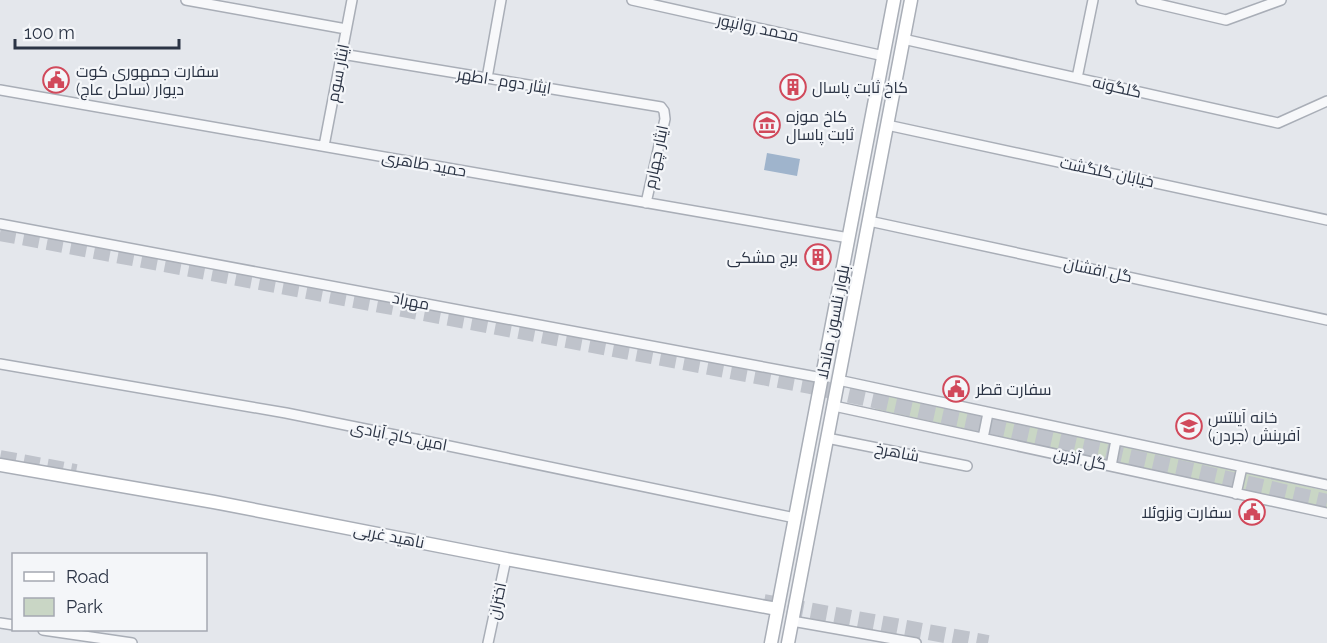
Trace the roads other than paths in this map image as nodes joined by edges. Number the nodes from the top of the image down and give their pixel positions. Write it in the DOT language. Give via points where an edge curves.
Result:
graph roads {
  1 [pos="186,0"];
  2 [pos="352,0"];
  3 [pos="501,0"];
  4 [pos="632,0"];
  5 [pos="894,0"];
  6 [pos="911,0"];
  7 [pos="1093,0"];
  8 [pos="1141,0"];
  9 [pos="1281,0"];
  10 [pos="642,1"];
  11 [pos="346,29"];
  12 [pos="903,39"];
  13 [pos="342,54"];
  14 [pos="884,56"];
  15 [pos="487,78"];
  16 [pos="1077,78"];
  17 [pos="0,90"];
  18 [pos="1327,101"];
  19 [pos="664,111"];
  20 [pos="871,122"];
  21 [pos="887,125"];
  22 [pos="324,147"];
  23 [pos="646,203"];
  24 [pos="869,220"];
  25 [pos="1327,220"];
  26 [pos="0,224"];
  27 [pos="849,238"];
  28 [pos="1327,320"];
  29 [pos="0,364"];
  30 [pos="822,378"];
  31 [pos="838,380"];
  32 [pos="834,405"];
  33 [pos="988,413"];
  34 [pos="827,438"];
  35 [pos="983,438"];
  36 [pos="1116,440"];
  37 [pos="0,465"];
  38 [pos="966,466"];
  39 [pos="1111,466"];
  40 [pos="1242,467"];
  41 [pos="1327,485"];
  42 [pos="1236,494"];
  43 [pos="1327,513"];
  44 [pos="795,518"];
  45 [pos="507,559"];
  46 [pos="777,609"];
  47 [pos="792,621"];
  48 [pos="50,631"];
  49 [pos="132,643"];
  50 [pos="488,643"];
  51 [pos="771,643"];
  52 [pos="788,643"];
  53 [pos="916,643"];
  1 -- 11 [label="street"];
  2 -- 11 [label="street, ایثار سوم"];
  3 -- 15 [label="street"];
  4 -- 10 [label="street, محمد روانپور"];
  5 -- 14 [label="main road, بلوار نلسون ماندلا"];
  6 -- 12 [label="main road, بلوار نلسون ماندلا"];
  7 -- 16 [label="street"];
  8 -- 9 [label="street" via="1226,20"];
  10 -- 14 [label="street, محمد روانپور"];
  11 -- 13 [label="street, ایثار سوم"];
  12 -- 16 [label="street, گلگونه"];
  12 -- 21 [label="main road, بلوار نلسون ماندلا"];
  13 -- 15 [label="street, ایثار دوم -اطهر"];
  13 -- 22 [label="street, ایثار سوم"];
  14 -- 20 [label="main road, بلوار نلسون ماندلا"];
  15 -- 19 [label="street, ایثار دوم -اطهر" via="656,106"];
  16 -- 18 [label="street, گلگونه" via="1278,123"];
  17 -- 22 [label="street, حمید طاهری"];
  19 -- 23 [label="street, ایثار چهارم"];
  20 -- 21 [label="main road"];
  20 -- 27 [label="main road, بلوار نلسون ماندلا"];
  21 -- 24 [label="main road, بلوار نلسون ماندلا"];
  21 -- 25 [label="street, خیابان گلگشت"];
  22 -- 23 [label="street, حمید طاهری"];
  23 -- 27 [label="street, حمید طاهری"];
  24 -- 28 [label="street, گل‌ افشان"];
  24 -- 31 [label="main road, بلوار نلسون ماندلا"];
  26 -- 30 [label="street, مهراد"];
  27 -- 30 [label="main road, بلوار نلسون ماندلا"];
  29 -- 44 [label="street, امین کاج آبادی" via="286,413"];
  30 -- 44 [label="main road, بلوار نلسون ماندلا"];
  31 -- 32 [label="main road, بلوار نلسون ماندلا"];
  31 -- 33 [label="street, گل آذین"];
  32 -- 34 [label="main road, بلوار نلسون ماندلا"];
  32 -- 35 [label="street, گل آذین"];
  33 -- 35 [label="street"];
  33 -- 36 [label="street, گل آذین"];
  34 -- 38 [label="street, شاهرخ"];
  34 -- 47 [label="main road, بلوار نلسون ماندلا"];
  35 -- 39 [label="street, گل آذین"];
  36 -- 39 [label="street"];
  36 -- 40 [label="street, گل آذین"];
  37 -- 45 [label="main road, ناهید غربی"];
  39 -- 42 [label="street, گل آذین"];
  40 -- 41 [label="street, گل آذین"];
  40 -- 42 [label="street"];
  42 -- 43 [label="street, گل آذین"];
  44 -- 46 [label="main road, بلوار نلسون ماندلا"];
  45 -- 46 [label="main road, ناهید غربی"];
  45 -- 50 [label="street, اختران"];
  46 -- 51 [label="main road, بلوار نلسون ماندلا"];
  47 -- 52 [label="main road, بلوار نلسون ماندلا"];
  47 -- 53 [label="street"];
  48 -- 49 [label="street"];
}
